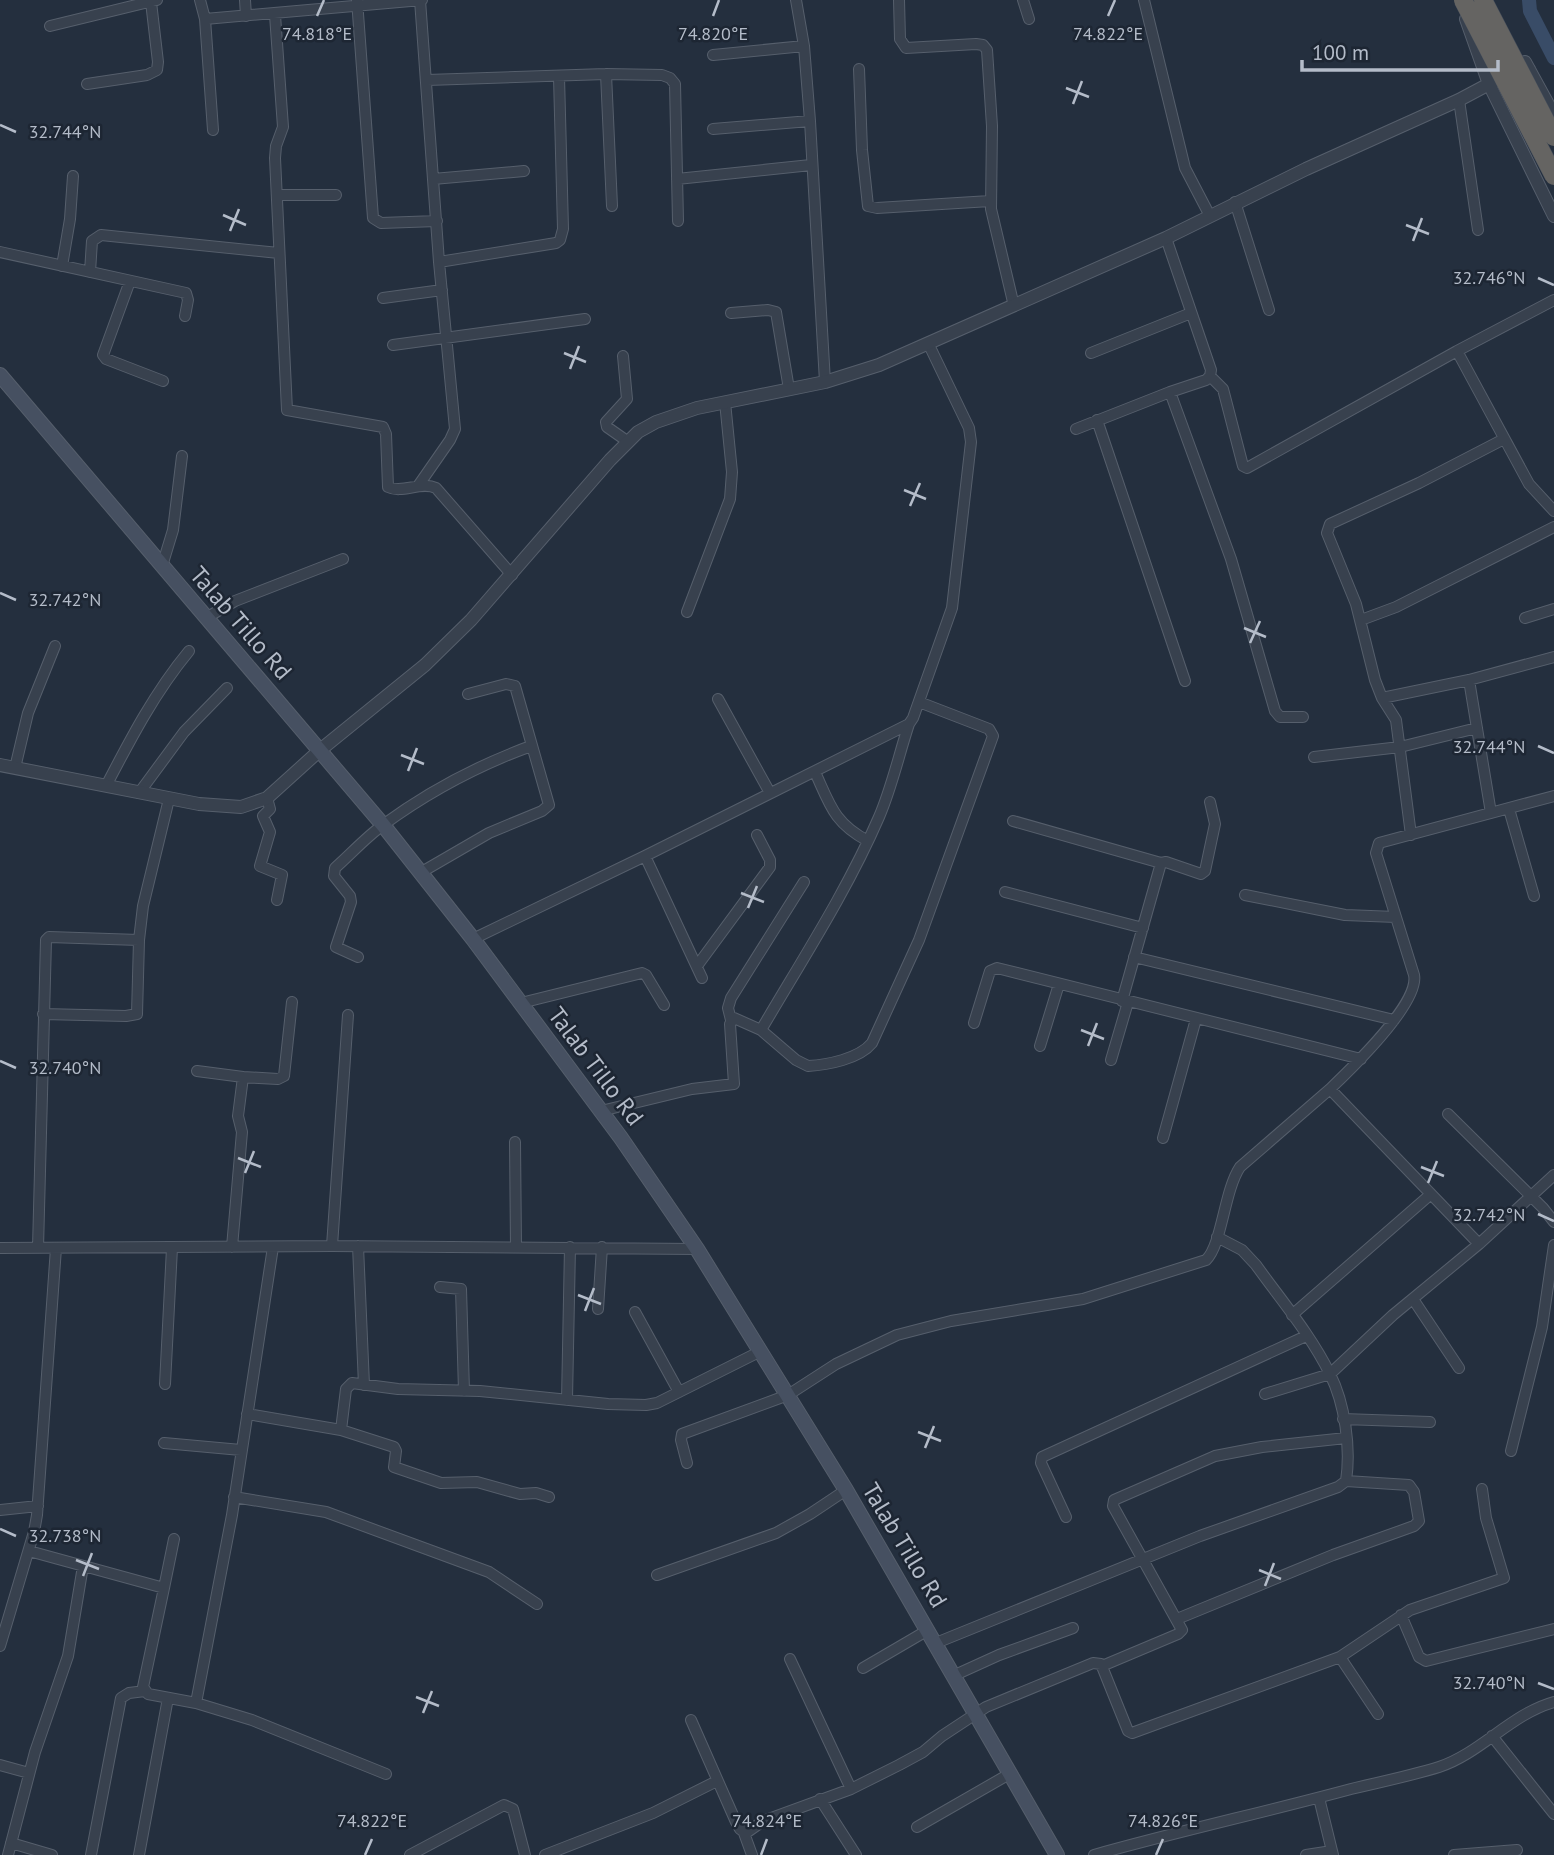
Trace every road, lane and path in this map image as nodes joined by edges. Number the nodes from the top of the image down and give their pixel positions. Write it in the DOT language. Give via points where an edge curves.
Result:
graph roads {
  1 [pos="200,0"];
  2 [pos="245,0"];
  3 [pos="421,0"];
  4 [pos="796,0"];
  5 [pos="899,0"];
  6 [pos="1023,0"];
  7 [pos="1144,0"];
  8 [pos="1462,0"];
  9 [pos="1483,0"];
  10 [pos="1491,0"];
  11 [pos="154,1"];
  12 [pos="357,3"];
  13 [pos="304,6"];
  14 [pos="275,15"];
  15 [pos="246,16"];
  16 [pos="205,19"];
  17 [pos="1029,19"];
  18 [pos="50,26"];
  19 [pos="804,46"];
  20 [pos="713,55"];
  21 [pos="859,69"];
  22 [pos="1528,69"];
  23 [pos="606,74"];
  24 [pos="559,77"];
  25 [pos="427,80"];
  26 [pos="1489,84"];
  27 [pos="87,85"];
  28 [pos="1460,100"];
  29 [pos="1554,115"];
  30 [pos="810,121"];
  31 [pos="713,129"];
  32 [pos="213,130"];
  33 [pos="1554,137"];
  34 [pos="811,164"];
  35 [pos="524,171"];
  36 [pos="73,176"];
  37 [pos="1554,176"];
  38 [pos="433,179"];
  39 [pos="677,179"];
  40 [pos="336,194"];
  41 [pos="278,195"];
  42 [pos="990,201"];
  43 [pos="1235,202"];
  44 [pos="611,206"];
  45 [pos="1210,216"];
  46 [pos="1554,216"];
  47 [pos="437,220"];
  48 [pos="678,221"];
  49 [pos="1478,230"];
  50 [pos="1166,238"];
  51 [pos="0,252"];
  52 [pos="279,253"];
  53 [pos="439,262"];
  54 [pos="62,266"];
  55 [pos="90,272"];
  56 [pos="130,281"];
  57 [pos="442,290"];
  58 [pos="383,298"];
  59 [pos="1554,300"];
  60 [pos="1014,306"];
  61 [pos="1269,310"];
  62 [pos="731,313"];
  63 [pos="1191,313"];
  64 [pos="185,316"];
  65 [pos="585,318"];
  66 [pos="447,338"];
  67 [pos="393,345"];
  68 [pos="929,345"];
  69 [pos="1457,351"];
  70 [pos="1091,353"];
  71 [pos="623,356"];
  72 [pos="0,375"];
  73 [pos="1210,376"];
  74 [pos="163,381"];
  75 [pos="825,382"];
  76 [pos="789,389"];
  77 [pos="1170,392"];
  78 [pos="725,401"];
  79 [pos="1097,420"];
  80 [pos="1076,429"];
  81 [pos="1504,439"];
  82 [pos="627,441"];
  83 [pos="182,456"];
  84 [pos="418,486"];
  85 [pos="1554,511"];
  86 [pos="1554,527"];
  87 [pos="343,559"];
  88 [pos="162,566"];
  89 [pos="512,575"];
  90 [pos="1554,609"];
  91 [pos="687,612"];
  92 [pos="206,618"];
  93 [pos="1525,618"];
  94 [pos="1361,620"];
  95 [pos="55,646"];
  96 [pos="189,651"];
  97 [pos="1554,657"];
  98 [pos="1469,680"];
  99 [pos="1185,681"];
  100 [pos="227,688"];
  101 [pos="468,694"];
  102 [pos="1382,698"];
  103 [pos="718,699"];
  104 [pos="919,702"];
  105 [pos="1303,717"];
  106 [pos="909,724"];
  107 [pos="1477,728"];
  108 [pos="531,746"];
  109 [pos="1400,747"];
  110 [pos="319,751"];
  111 [pos="1314,757"];
  112 [pos="0,765"];
  113 [pos="15,768"];
  114 [pos="815,772"];
  115 [pos="106,786"];
  116 [pos="139,793"];
  117 [pos="770,793"];
  118 [pos="1554,796"];
  119 [pos="268,801"];
  120 [pos="1210,802"];
  121 [pos="167,806"];
  122 [pos="1509,809"];
  123 [pos="1491,813"];
  124 [pos="1013,821"];
  125 [pos="383,825"];
  126 [pos="757,835"];
  127 [pos="1412,835"];
  128 [pos="868,841"];
  129 [pos="645,856"];
  130 [pos="1161,863"];
  131 [pos="420,873"];
  132 [pos="804,881"];
  133 [pos="1005,892"];
  134 [pos="1245,895"];
  135 [pos="1534,896"];
  136 [pos="277,900"];
  137 [pos="1396,917"];
  138 [pos="1143,928"];
  139 [pos="472,939"];
  140 [pos="139,940"];
  141 [pos="358,957"];
  142 [pos="1134,957"];
  143 [pos="697,966"];
  144 [pos="702,978"];
  145 [pos="1059,984"];
  146 [pos="292,1002"];
  147 [pos="1125,1002"];
  148 [pos="521,1003"];
  149 [pos="664,1005"];
  150 [pos="43,1014"];
  151 [pos="348,1015"];
  152 [pos="1196,1019"];
  153 [pos="731,1020"];
  154 [pos="1394,1020"];
  155 [pos="974,1023"];
  156 [pos="761,1030"];
  157 [pos="1040,1046"];
  158 [pos="1361,1059"];
  159 [pos="1111,1060"];
  160 [pos="197,1071"];
  161 [pos="243,1077"];
  162 [pos="1334,1093"];
  163 [pos="601,1111"];
  164 [pos="1448,1114"];
  165 [pos="1163,1138"];
  166 [pos="515,1142"];
  167 [pos="1554,1175"];
  168 [pos="1431,1194"];
  169 [pos="1529,1196"];
  170 [pos="1554,1222"];
  171 [pos="1217,1237"];
  172 [pos="1479,1244"];
  173 [pos="1554,1244"];
  174 [pos="332,1246"];
  175 [pos="358,1246"];
  176 [pos="232,1247"];
  177 [pos="273,1247"];
  178 [pos="516,1247"];
  179 [pos="570,1247"];
  180 [pos="602,1247"];
  181 [pos="0,1248"];
  182 [pos="38,1248"];
  183 [pos="56,1248"];
  184 [pos="172,1248"];
  185 [pos="697,1249"];
  186 [pos="440,1287"];
  187 [pos="1413,1299"];
  188 [pos="598,1309"];
  189 [pos="635,1312"];
  190 [pos="1292,1315"];
  191 [pos="1306,1336"];
  192 [pos="761,1351"];
  193 [pos="1459,1368"];
  194 [pos="1330,1374"];
  195 [pos="164,1384"];
  196 [pos="364,1385"];
  197 [pos="464,1391"];
  198 [pos="678,1392"];
  199 [pos="1265,1394"];
  200 [pos="788,1395"];
  201 [pos="567,1400"];
  202 [pos="247,1414"];
  203 [pos="1343,1419"];
  204 [pos="1430,1422"];
  205 [pos="341,1430"];
  206 [pos="1346,1438"];
  207 [pos="164,1443"];
  208 [pos="242,1450"];
  209 [pos="1511,1451"];
  210 [pos="687,1464"];
  211 [pos="1346,1481"];
  212 [pos="1482,1489"];
  213 [pos="846,1490"];
  214 [pos="234,1497"];
  215 [pos="549,1497"];
  216 [pos="38,1506"];
  217 [pos="0,1510"];
  218 [pos="1066,1517"];
  219 [pos="174,1539"];
  220 [pos="29,1551"];
  221 [pos="1143,1560"];
  222 [pos="83,1566"];
  223 [pos="657,1575"];
  224 [pos="164,1587"];
  225 [pos="537,1604"];
  226 [pos="1401,1615"];
  227 [pos="1177,1619"];
  228 [pos="1073,1628"];
  229 [pos="1554,1629"];
  230 [pos="928,1630"];
  231 [pos="2,1633"];
  232 [pos="936,1643"];
  233 [pos="0,1646"];
  234 [pos="1340,1657"];
  235 [pos="790,1659"];
  236 [pos="1102,1666"];
  237 [pos="863,1668"];
  238 [pos="955,1675"];
  239 [pos="145,1691"];
  240 [pos="168,1698"];
  241 [pos="1554,1702"];
  242 [pos="196,1703"];
  243 [pos="977,1713"];
  244 [pos="1378,1714"];
  245 [pos="691,1720"];
  246 [pos="1492,1736"];
  247 [pos="0,1765"];
  248 [pos="29,1773"];
  249 [pos="1011,1773"];
  250 [pos="386,1774"];
  251 [pos="718,1780"];
  252 [pos="851,1789"];
  253 [pos="1320,1798"];
  254 [pos="820,1799"];
  255 [pos="1554,1814"];
  256 [pos="917,1827"];
  257 [pos="744,1833"];
  258 [pos="9,1849"];
  259 [pos="1517,1850"];
  260 [pos="1332,1853"];
  261 [pos="52,1855"];
  262 [pos="91,1855"];
  263 [pos="139,1855"];
  264 [pos="410,1855"];
  265 [pos="525,1855"];
  266 [pos="545,1855"];
  267 [pos="752,1855"];
  268 [pos="856,1855"];
  269 [pos="1057,1855"];
  270 [pos="1094,1855"];
  271 [pos="1306,1855"];
  272 [pos="1454,1855"];
  1 -- 16 [label="street"];
  2 -- 15 [label="street"];
  3 -- 12 [label="street"];
  3 -- 25 [label="street"];
  4 -- 19 [label="street"];
  5 -- 42 [label="street" via="900,39 906,48 976,44 988,50"];
  6 -- 17 [label="street"];
  7 -- 45 [label="street" via="1185,168"];
  8 -- 26 [label="street"];
  8 -- 37 [label="highway, bridge"];
  9 -- 33 [label="highway, bridge"];
  10 -- 22 [label="street"];
  11 -- 18 [label="street"];
  11 -- 27 [label="street" via="157,69 147,75"];
  12 -- 13 [label="street"];
  12 -- 47 [label="street" via="373,218 381,223"];
  13 -- 14 [label="street"];
  14 -- 15 [label="street"];
  14 -- 41 [label="street" via="283,127 275,151"];
  15 -- 16 [label="street"];
  16 -- 32 [label="street"];
  19 -- 20 [label="street"];
  19 -- 30 [label="street"];
  21 -- 42 [label="street" via="868,206"];
  22 -- 26 [label="street"];
  22 -- 29 [label="street"];
  23 -- 24 [label="street"];
  23 -- 39 [label="street" via="673,79"];
  23 -- 44 [label="street"];
  24 -- 25 [label="street"];
  24 -- 53 [label="street" via="560,240"];
  25 -- 38 [label="street"];
  26 -- 28 [label="street"];
  26 -- 46 [label="street"];
  28 -- 43 [label="street"];
  28 -- 49 [label="street"];
  30 -- 31 [label="street"];
  30 -- 34 [label="street"];
  34 -- 39 [label="street"];
  34 -- 75 [label="street"];
  35 -- 38 [label="street"];
  36 -- 54 [label="street"];
  38 -- 47 [label="street"];
  39 -- 48 [label="street"];
  40 -- 41 [label="street"];
  41 -- 52 [label="street"];
  42 -- 60 [label="street"];
  43 -- 45 [label="street"];
  43 -- 61 [label="street"];
  45 -- 50 [label="street"];
  47 -- 53 [label="street"];
  50 -- 60 [label="street"];
  50 -- 63 [label="street"];
  51 -- 54 [label="street"];
  52 -- 55 [label="street" via="101,235 92,241"];
  52 -- 84 [label="street" via="287,410 383,427 386,484 393,489"];
  53 -- 57 [label="street"];
  54 -- 55 [label="street"];
  55 -- 56 [label="street"];
  56 -- 64 [label="street" via="186,293"];
  56 -- 74 [label="street" via="103,355"];
  57 -- 58 [label="street"];
  57 -- 66 [label="street"];
  59 -- 69 [label="street"];
  60 -- 68 [label="street"];
  62 -- 76 [label="street" via="776,312"];
  63 -- 70 [label="street"];
  63 -- 73 [label="street"];
  65 -- 66 [label="street"];
  66 -- 67 [label="street"];
  66 -- 84 [label="street" via="455,429"];
  68 -- 75 [label="street"];
  68 -- 104 [label="street" via="971,442 952,608"];
  69 -- 73 [label="street" via="1247,468 1223,389"];
  69 -- 81 [label="street"];
  71 -- 82 [label="street" via="627,398 606,422"];
  72 -- 88 [label="main road, Talab Tillo Rd"];
  73 -- 77 [label="street"];
  75 -- 76 [label="street"];
  76 -- 78 [label="street"];
  77 -- 79 [label="street"];
  77 -- 105 [label="street" via="1231,559 1275,711 1280,717"];
  78 -- 82 [label="street" via="656,422"];
  78 -- 91 [label="street" via="730,499"];
  79 -- 80 [label="street"];
  79 -- 99 [label="street"];
  81 -- 85 [label="street" via="1529,484"];
  81 -- 94 [label="street" via="1328,527"];
  82 -- 89 [label="street"];
  83 -- 88 [label="street" via="173,530"];
  84 -- 89 [label="street" via="436,488"];
  86 -- 94 [label="street"];
  87 -- 92 [label="street" via="235,601"];
  88 -- 92 [label="main road, Talab Tillo Rd"];
  89 -- 110 [label="street" via="425,665"];
  90 -- 93 [label="street"];
  92 -- 110 [label="main road, Talab Tillo Rd"];
  94 -- 102 [label="street"];
  95 -- 113 [label="street" via="28,713"];
  96 -- 115 [label="street" via="143,715"];
  97 -- 98 [label="street"];
  98 -- 102 [label="street"];
  98 -- 107 [label="street"];
  100 -- 116 [label="street" via="184,732"];
  101 -- 108 [label="street" via="513,684"];
  102 -- 109 [label="street" via="1395,715"];
  103 -- 117 [label="street"];
  104 -- 106 [label="street"];
  104 -- 156 [label="street" via="989,729 993,736 919,940 872,1043 865,1051 808,1066"];
  106 -- 114 [label="street"];
  106 -- 128 [label="street" via="886,802"];
  107 -- 109 [label="street"];
  107 -- 123 [label="street"];
  108 -- 125 [label="street" via="485,764"];
  108 -- 131 [label="street" via="549,801 547,808 489,833"];
  109 -- 111 [label="street"];
  109 -- 127 [label="street"];
  110 -- 119 [label="street"];
  110 -- 125 [label="main road, Talab Tillo Rd"];
  112 -- 113 [label="street"];
  113 -- 115 [label="street"];
  114 -- 117 [label="street"];
  114 -- 128 [label="street" via="840,822"];
  115 -- 116 [label="street"];
  116 -- 121 [label="street"];
  117 -- 129 [label="street"];
  118 -- 122 [label="street"];
  119 -- 121 [label="street" via="241,807"];
  119 -- 136 [label="street" via="271,809 263,816 270,834 260,866 282,874"];
  120 -- 130 [label="street" via="1215,824 1203,873"];
  121 -- 140 [label="street"];
  122 -- 123 [label="street"];
  122 -- 135 [label="street"];
  123 -- 127 [label="street"];
  124 -- 130 [label="street"];
  125 -- 131 [label="main road, Talab Tillo Rd"];
  125 -- 141 [label="street" via="333,870 351,902 336,947"];
  126 -- 143 [label="street" via="770,867"];
  127 -- 137 [label="street" via="1382,842 1376,849"];
  128 -- 156 [label="street"];
  129 -- 139 [label="street"];
  129 -- 143 [label="street"];
  130 -- 138 [label="street"];
  131 -- 139 [label="main road, Talab Tillo Rd"];
  132 -- 153 [label="street" via="731,998"];
  133 -- 138 [label="street"];
  134 -- 137 [label="street" via="1345,915"];
  137 -- 154 [label="street" via="1415,980"];
  138 -- 142 [label="street"];
  139 -- 148 [label="main road, Talab Tillo Rd"];
  140 -- 150 [label="street" via="136,1015"];
  140 -- 150 [label="street" via="47,938"];
  142 -- 147 [label="street"];
  142 -- 154 [label="street"];
  143 -- 144 [label="street"];
  145 -- 147 [label="street"];
  145 -- 155 [label="street" via="992,968"];
  145 -- 157 [label="street"];
  146 -- 161 [label="street" via="284,1076"];
  147 -- 152 [label="street"];
  147 -- 159 [label="street"];
  148 -- 149 [label="street" via="642,973"];
  148 -- 163 [label="main road, Talab Tillo Rd"];
  150 -- 182 [label="street"];
  151 -- 174 [label="street"];
  152 -- 158 [label="street"];
  152 -- 165 [label="street"];
  153 -- 156 [label="street"];
  153 -- 163 [label="street" via="734,1084"];
  154 -- 158 [label="street"];
  158 -- 162 [label="street"];
  160 -- 161 [label="street"];
  161 -- 176 [label="street"];
  162 -- 168 [label="street"];
  162 -- 171 [label="street" via="1240,1167 1231,1182"];
  163 -- 185 [label="main road, Talab Tillo Rd"];
  164 -- 169 [label="street"];
  166 -- 178 [label="street"];
  167 -- 169 [label="street"];
  168 -- 172 [label="street"];
  168 -- 190 [label="street"];
  169 -- 170 [label="street"];
  169 -- 172 [label="street"];
  171 -- 190 [label="street" via="1247,1254"];
  171 -- 200 [label="street" via="1210,1258 1192,1266 1083,1299 897,1335 836,1364"];
  172 -- 187 [label="street"];
  173 -- 209 [label="street" via="1542,1326"];
  174 -- 175 [label="street"];
  174 -- 177 [label="street"];
  175 -- 178 [label="street"];
  175 -- 196 [label="street"];
  176 -- 177 [label="street"];
  176 -- 184 [label="street"];
  177 -- 202 [label="street"];
  178 -- 179 [label="street"];
  179 -- 180 [label="street"];
  179 -- 201 [label="street"];
  180 -- 185 [label="street"];
  180 -- 188 [label="street"];
  181 -- 182 [label="street"];
  182 -- 183 [label="street"];
  183 -- 184 [label="street"];
  183 -- 216 [label="street"];
  184 -- 195 [label="street"];
  185 -- 192 [label="main road, Talab Tillo Rd"];
  186 -- 197 [label="street" via="461,1289"];
  187 -- 193 [label="street"];
  187 -- 194 [label="street"];
  189 -- 198 [label="street"];
  190 -- 191 [label="street"];
  191 -- 194 [label="street"];
  191 -- 218 [label="street" via="1042,1457"];
  192 -- 198 [label="street"];
  192 -- 200 [label="main road, Talab Tillo Rd"];
  194 -- 199 [label="street"];
  194 -- 203 [label="street"];
  196 -- 197 [label="street"];
  196 -- 205 [label="street" via="347,1386"];
  197 -- 201 [label="street"];
  198 -- 201 [label="street" via="646,1405"];
  200 -- 210 [label="street" via="682,1434"];
  200 -- 213 [label="main road, Talab Tillo Rd"];
  202 -- 205 [label="street"];
  202 -- 208 [label="street"];
  203 -- 204 [label="street"];
  203 -- 206 [label="street"];
  205 -- 215 [label="street" via="394,1447 394,1467 428,1479 477,1482"];
  206 -- 211 [label="street"];
  206 -- 221 [label="street" via="1237,1451 1118,1497 1113,1506"];
  207 -- 208 [label="street"];
  208 -- 214 [label="street"];
  211 -- 221 [label="street"];
  211 -- 227 [label="street" via="1409,1485 1419,1514 1417,1524"];
  212 -- 226 [label="street" via="1504,1578"];
  213 -- 223 [label="street" via="776,1533"];
  213 -- 230 [label="main road, Talab Tillo Rd"];
  214 -- 225 [label="street" via="327,1512 489,1572"];
  214 -- 242 [label="street"];
  216 -- 217 [label="street"];
  216 -- 220 [label="street"];
  219 -- 224 [label="street"];
  220 -- 222 [label="street"];
  220 -- 231 [label="street"];
  221 -- 227 [label="street"];
  221 -- 232 [label="street"];
  222 -- 224 [label="street"];
  222 -- 248 [label="street" via="68,1656"];
  224 -- 239 [label="street"];
  226 -- 229 [label="street" via="1422,1661"];
  226 -- 234 [label="street"];
  227 -- 236 [label="street" via="1181,1632"];
  228 -- 238 [label="street"];
  230 -- 232 [label="main road, Talab Tillo Rd"];
  230 -- 237 [label="street"];
  231 -- 233 [label="street"];
  232 -- 238 [label="main road, Talab Tillo Rd"];
  234 -- 236 [label="street" via="1132,1733"];
  234 -- 244 [label="street"];
  235 -- 252 [label="street"];
  236 -- 243 [label="street" via="1093,1663"];
  238 -- 243 [label="main road, Talab Tillo Rd"];
  239 -- 240 [label="street"];
  239 -- 262 [label="street" via="121,1698"];
  240 -- 242 [label="street"];
  240 -- 263 [label="street"];
  241 -- 246 [label="street" via="1532,1710"];
  242 -- 250 [label="street"];
  243 -- 249 [label="main road, Talab Tillo Rd"];
  243 -- 252 [label="street" via="923,1752"];
  245 -- 251 [label="street"];
  246 -- 253 [label="street" via="1441,1766"];
  246 -- 255 [label="street"];
  247 -- 248 [label="street"];
  248 -- 258 [label="street"];
  249 -- 256 [label="street"];
  249 -- 269 [label="main road, Talab Tillo Rd"];
  251 -- 257 [label="street"];
  251 -- 266 [label="street" via="653,1813"];
  252 -- 254 [label="street"];
  253 -- 260 [label="street"];
  253 -- 270 [label="street"];
  254 -- 257 [label="street" via="766,1819"];
  254 -- 268 [label="street"];
  257 -- 267 [label="street"];
  258 -- 261 [label="street"];
  259 -- 272 [label="street"];
  260 -- 271 [label="street"];
  264 -- 265 [label="street" via="508,1805"];
}
